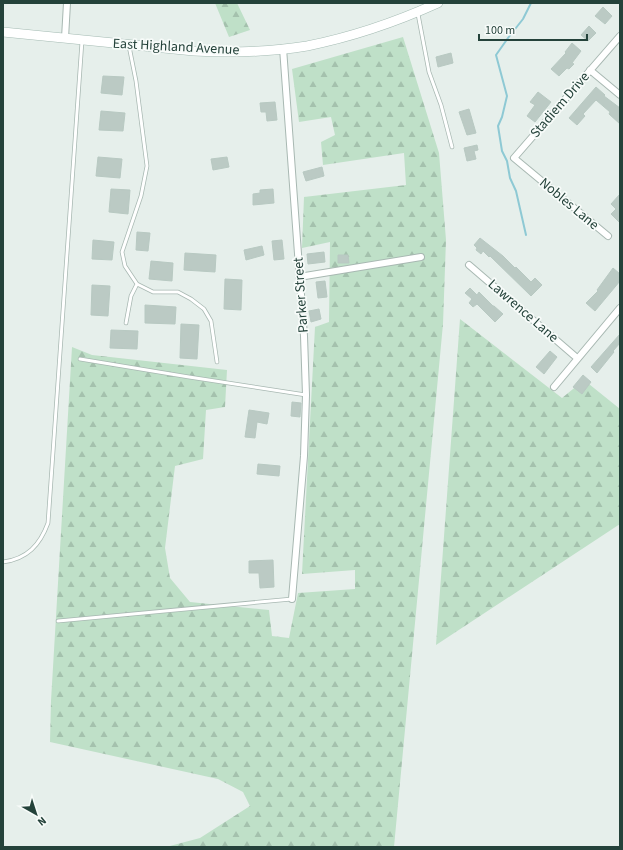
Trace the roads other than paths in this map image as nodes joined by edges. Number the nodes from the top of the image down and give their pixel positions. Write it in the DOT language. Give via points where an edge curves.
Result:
graph roads {
  1 [pos="67,3"];
  2 [pos="438,3"];
  3 [pos="417,12"];
  4 [pos="3,32"];
  5 [pos="620,36"];
  6 [pos="65,38"];
  7 [pos="82,40"];
  8 [pos="129,45"];
  9 [pos="283,48"];
  10 [pos="590,70"];
  11 [pos="620,95"];
  12 [pos="452,147"];
  13 [pos="530,171"];
  14 [pos="608,236"];
  15 [pos="421,257"];
  16 [pos="469,265"];
  17 [pos="299,277"];
  18 [pos="137,284"];
  19 [pos="620,308"];
  20 [pos="126,323"];
  21 [pos="577,358"];
  22 [pos="80,359"];
  23 [pos="217,362"];
  24 [pos="554,387"];
  25 [pos="306,395"];
  26 [pos="3,562"];
  27 [pos="292,599"];
  28 [pos="58,621"];
  1 -- 6 [label="street"];
  2 -- 3 [label="street, East Highland Avenue"];
  3 -- 9 [label="street, East Highland Avenue" via="349,36"];
  3 -- 12 [label="lane" via="429,72"];
  4 -- 6 [label="street, East Highland Avenue"];
  5 -- 10 [label="street, Stadiem Drive"];
  6 -- 7 [label="street, East Highland Avenue"];
  7 -- 8 [label="street, East Highland Avenue"];
  7 -- 26 [label="lane" via="48,523 40,540 28,552"];
  8 -- 9 [label="street, East Highland Avenue" via="220,52"];
  8 -- 18 [label="lane" via="147,166 141,196 122,252 125,266"];
  9 -- 17 [label="street, Parker Street"];
  10 -- 11 [label="street"];
  10 -- 13 [label="street, Stadiem Drive" via="514,158"];
  13 -- 14 [label="street, Nobles Lane"];
  15 -- 17 [label="street"];
  16 -- 21 [label="street, Lawrence Lane"];
  17 -- 25 [label="street, Parker Street"];
  18 -- 20 [label="lane" via="131,296"];
  18 -- 23 [label="lane" via="153,292 178,292 204,309 211,321"];
  19 -- 21 [label="street"];
  21 -- 24 [label="street"];
  22 -- 25 [label="lane"];
  25 -- 27 [label="street, Parker Street" via="304,456"];
  27 -- 28 [label="lane"];
}
